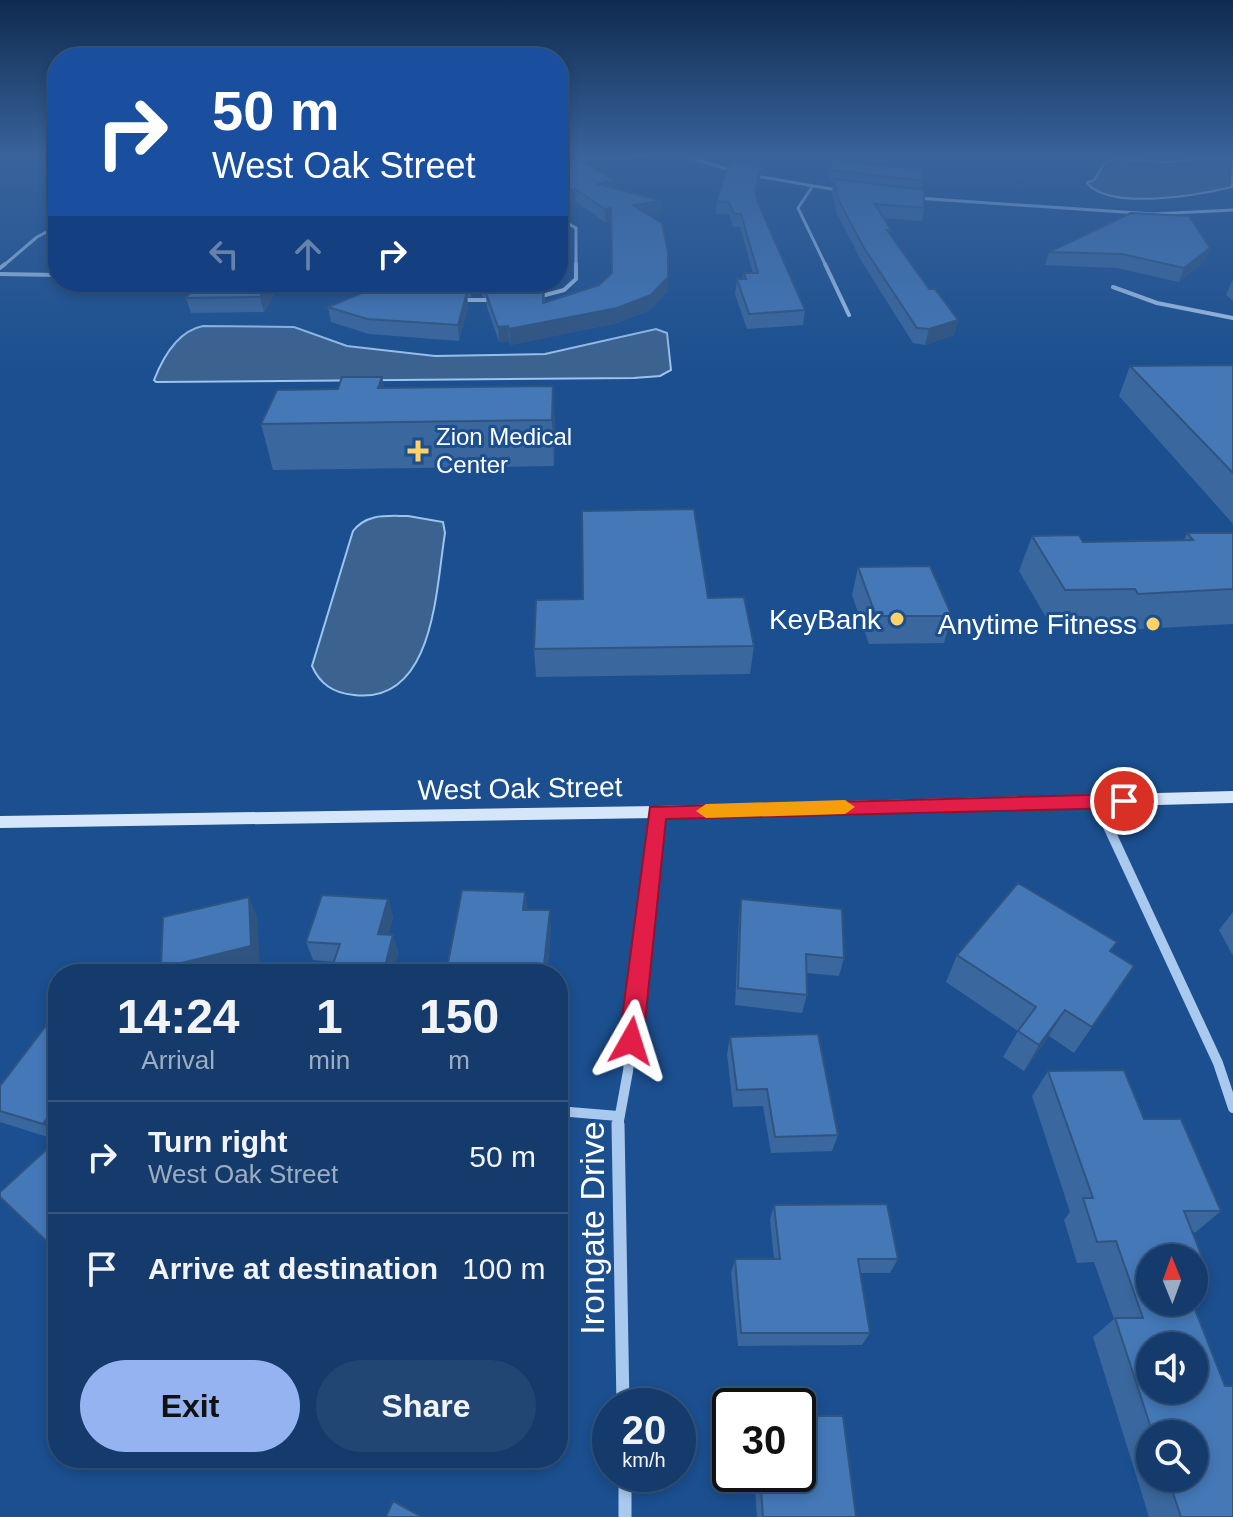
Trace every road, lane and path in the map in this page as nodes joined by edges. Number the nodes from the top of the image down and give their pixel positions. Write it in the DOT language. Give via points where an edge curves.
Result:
graph roads {
  1 [pos="574,227"];
  2 [pos="807,227"];
  3 [pos="48,231"];
  4 [pos="0,271"];
  5 [pos="48,274"];
  6 [pos="568,286"];
  7 [pos="1113,287"];
  8 [pos="558,292"];
  9 [pos="531,298"];
  10 [pos="444,300"];
  11 [pos="502,300"];
  12 [pos="849,315"];
  13 [pos="1233,318"];
  14 [pos="1233,797"];
  15 [pos="1096,801"];
  16 [pos="657,812"];
  17 [pos="0,822"];
  18 [pos="1233,1108"];
  19 [pos="568,1112"];
  20 [pos="618,1116"];
  21 [pos="623,1388"];
  22 [pos="625,1492"];
  23 [pos="625,1517"];
  1 -- 6 [label="street" via="576,279"];
  2 -- 12 [label="street"];
  3 -- 4 [label="street"];
  4 -- 5 [label="street"];
  7 -- 13 [label="street" via="1157,303"];
  8 -- 9 [label="street"];
  10 -- 11 [label="street"];
  14 -- 15 [label="main road, West Oak Street"];
  15 -- 16 [label="main road, West Oak Street"];
  15 -- 18 [label="street" via="1218,1063"];
  16 -- 17 [label="main road, West Oak Street"];
  16 -- 20 [label="street, Irongate Drive" via="628,1071"];
  19 -- 20 [label="street"];
  20 -- 21 [label="street, Irongate Drive"];
  22 -- 23 [label="street"];
}
